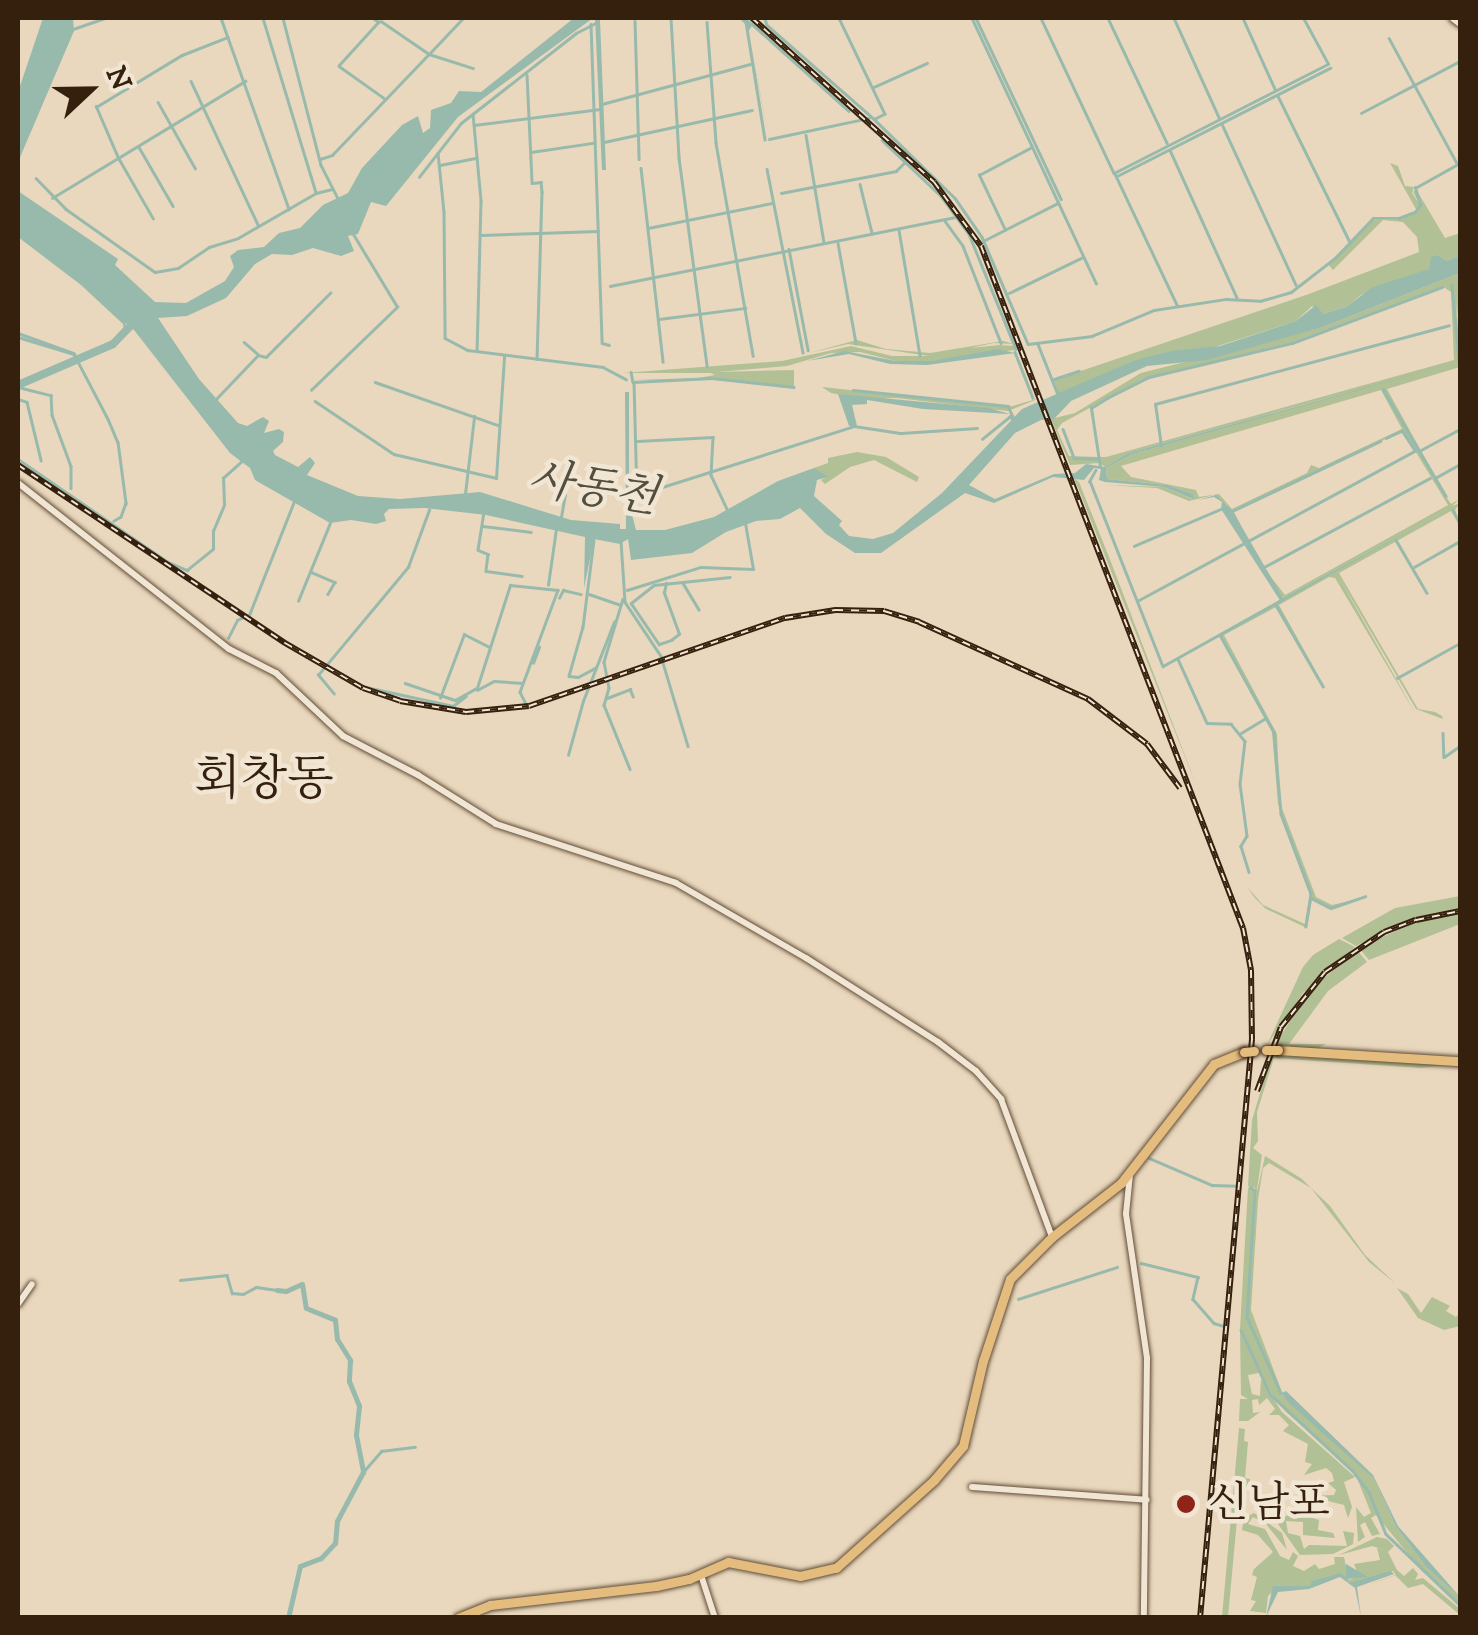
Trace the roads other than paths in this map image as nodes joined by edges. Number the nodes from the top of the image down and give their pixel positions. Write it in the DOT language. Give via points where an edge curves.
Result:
graph roads {
  1 [pos="1452,18"];
  2 [pos="1460,24"];
  3 [pos="18,483"];
  4 [pos="1460,1062"];
  5 [pos="1130,1172"];
  6 [pos="1052,1237"];
  7 [pos="32,1284"];
  8 [pos="18,1304"];
  9 [pos="972,1487"];
  10 [pos="1147,1500"];
  11 [pos="701,1575"];
  12 [pos="458,1618"];
  13 [pos="715,1618"];
  14 [pos="1144,1618"];
  1 -- 2 [label="main road"];
  3 -- 6 [label="main road" via="229,649 276,672 343,736 496,824 676,883 938,1042 1001,1099"];
  4 -- 5 [label="main road, bridge" via="1278,1050 1228,1056 1206,1071"];
  5 -- 6 [label="main road"];
  5 -- 10 [label="main road" via="1126,1214 1147,1358"];
  6 -- 11 [label="main road" via="1006,1285 970,1431 939,1476 832,1571 800,1576 732,1562"];
  7 -- 8 [label="main road"];
  9 -- 10 [label="main road"];
  10 -- 14 [label="main road"];
  11 -- 12 [label="main road" via="618,1593 490,1605"];
  11 -- 13 [label="main road"];
}
